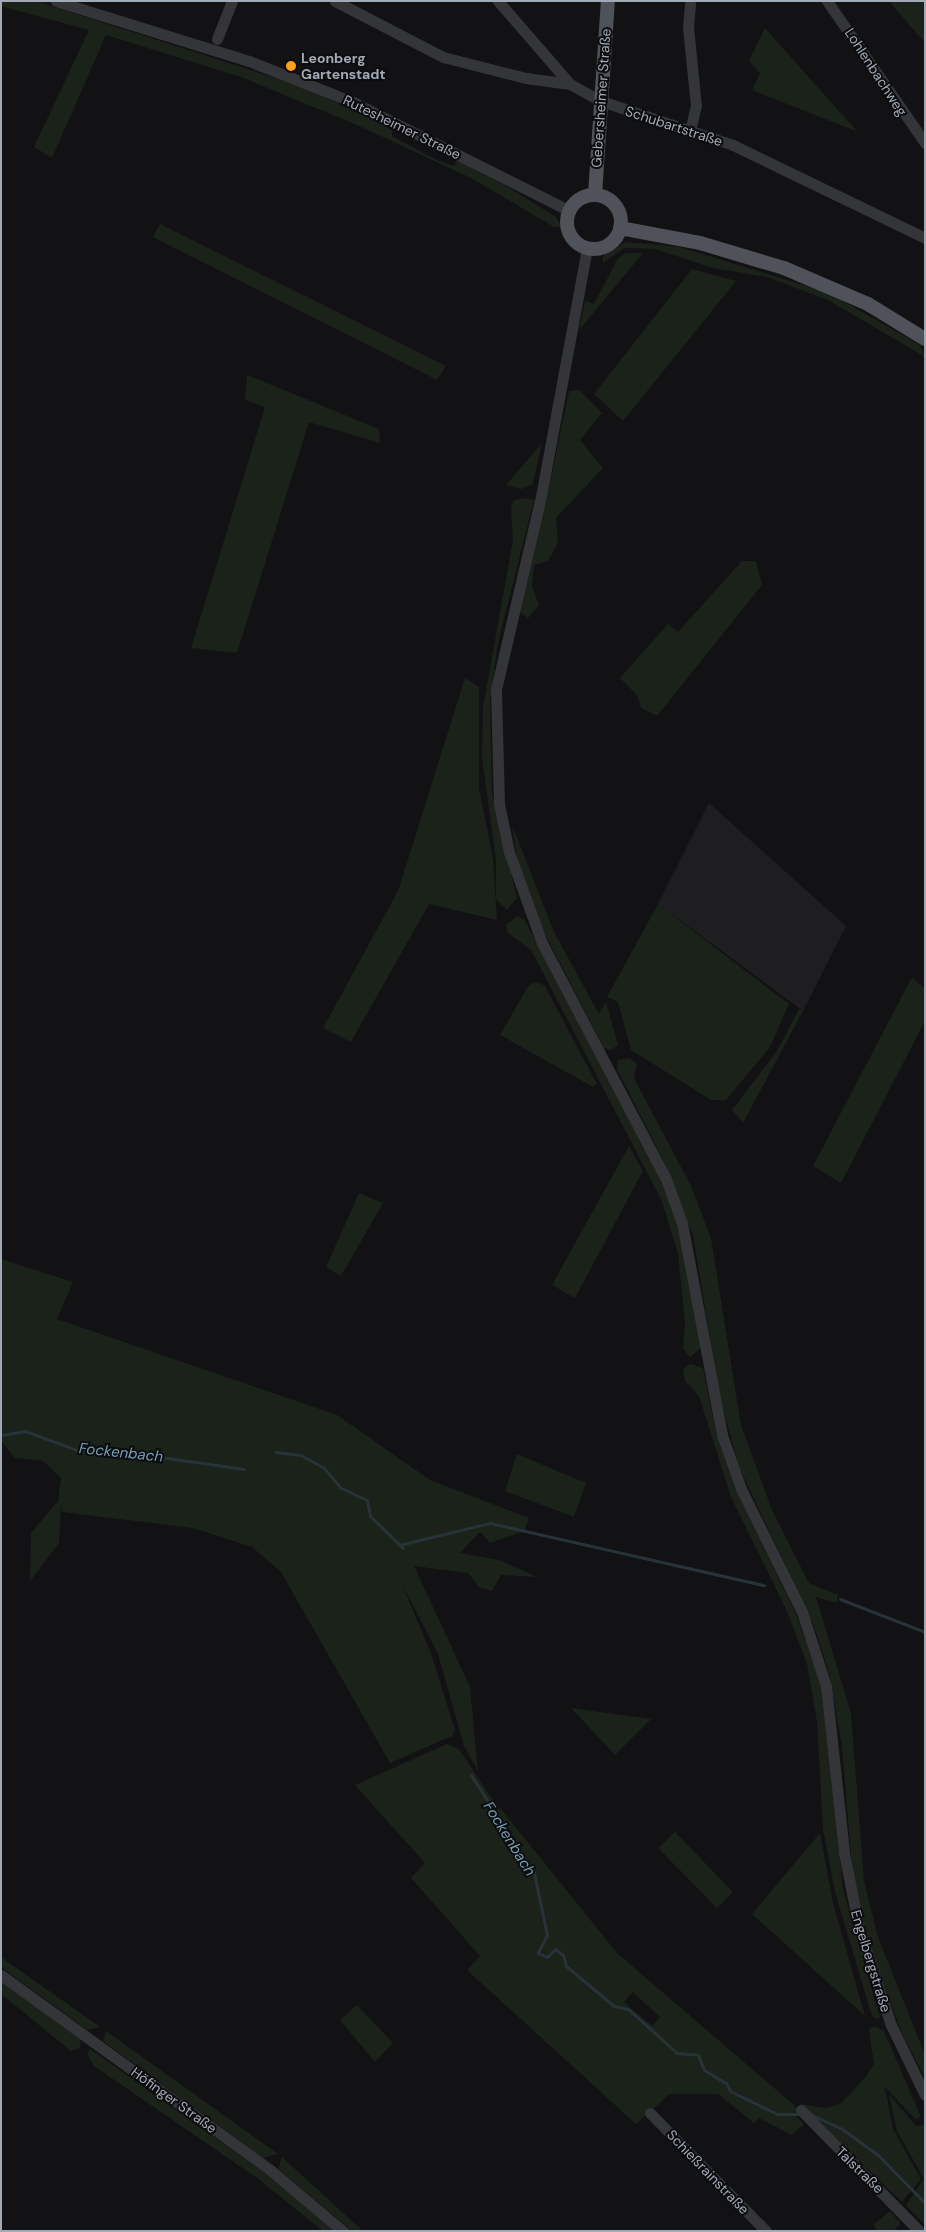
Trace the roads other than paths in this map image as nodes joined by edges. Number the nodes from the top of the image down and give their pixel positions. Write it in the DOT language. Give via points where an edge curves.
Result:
graph roads {
  1 [pos="56,1"];
  2 [pos="232,1"];
  3 [pos="335,1"];
  4 [pos="498,1"];
  5 [pos="608,1"];
  6 [pos="827,1"];
  7 [pos="690,3"];
  8 [pos="217,39"];
  9 [pos="570,84"];
  10 [pos="600,101"];
  11 [pos="690,131"];
  12 [pos="925,143"];
  13 [pos="595,195"];
  14 [pos="570,211"];
  15 [pos="620,228"];
  16 [pos="925,238"];
  17 [pos="587,248"];
  18 [pos="925,339"];
  19 [pos="1,1975"];
  20 [pos="925,2095"];
  21 [pos="800,2110"];
  22 [pos="650,2113"];
  23 [pos="343,2231"];
  24 [pos="766,2231"];
  25 [pos="919,2231"];
  1 -- 14 [label="street, Rutesheimer Straße" via="249,61 355,103"];
  2 -- 8 [label="street"];
  3 -- 9 [label="street, Schubartstraße" via="443,56 526,78"];
  4 -- 9 [label="street"];
  5 -- 10 [label="main road, Gebersheimer Straße"];
  6 -- 12 [label="street, Lohlenbachweg"];
  7 -- 11 [label="street" via="688,27 696,106"];
  9 -- 10 [label="street, Schubartstraße"];
  10 -- 11 [label="street, Schubartstraße"];
  10 -- 13 [label="main road, Gebersheimer Straße"];
  11 -- 16 [label="street, Schubartstraße" via="733,145"];
  13 -- 14 [label="main road" via="583,198"];
  13 -- 15 [label="main road" via="617,208"];
  14 -- 17 [label="main road" via="569,233"];
  15 -- 17 [label="main road" via="608,245"];
  15 -- 18 [label="main road" via="700,243 784,268 868,304"];
  17 -- 20 [label="street, Engelbergstraße" via="541,496 496,690 499,804 509,852 531,917 666,1179 682,1223 699,1290 722,1435 741,1489 802,1612 826,1686 850,1890 870,1970"];
  19 -- 23 [label="street, Höfinger Straße" via="269,2169"];
  21 -- 25 [label="street, Talstraße"];
  22 -- 24 [label="street, Schießrainstraße"];
}
